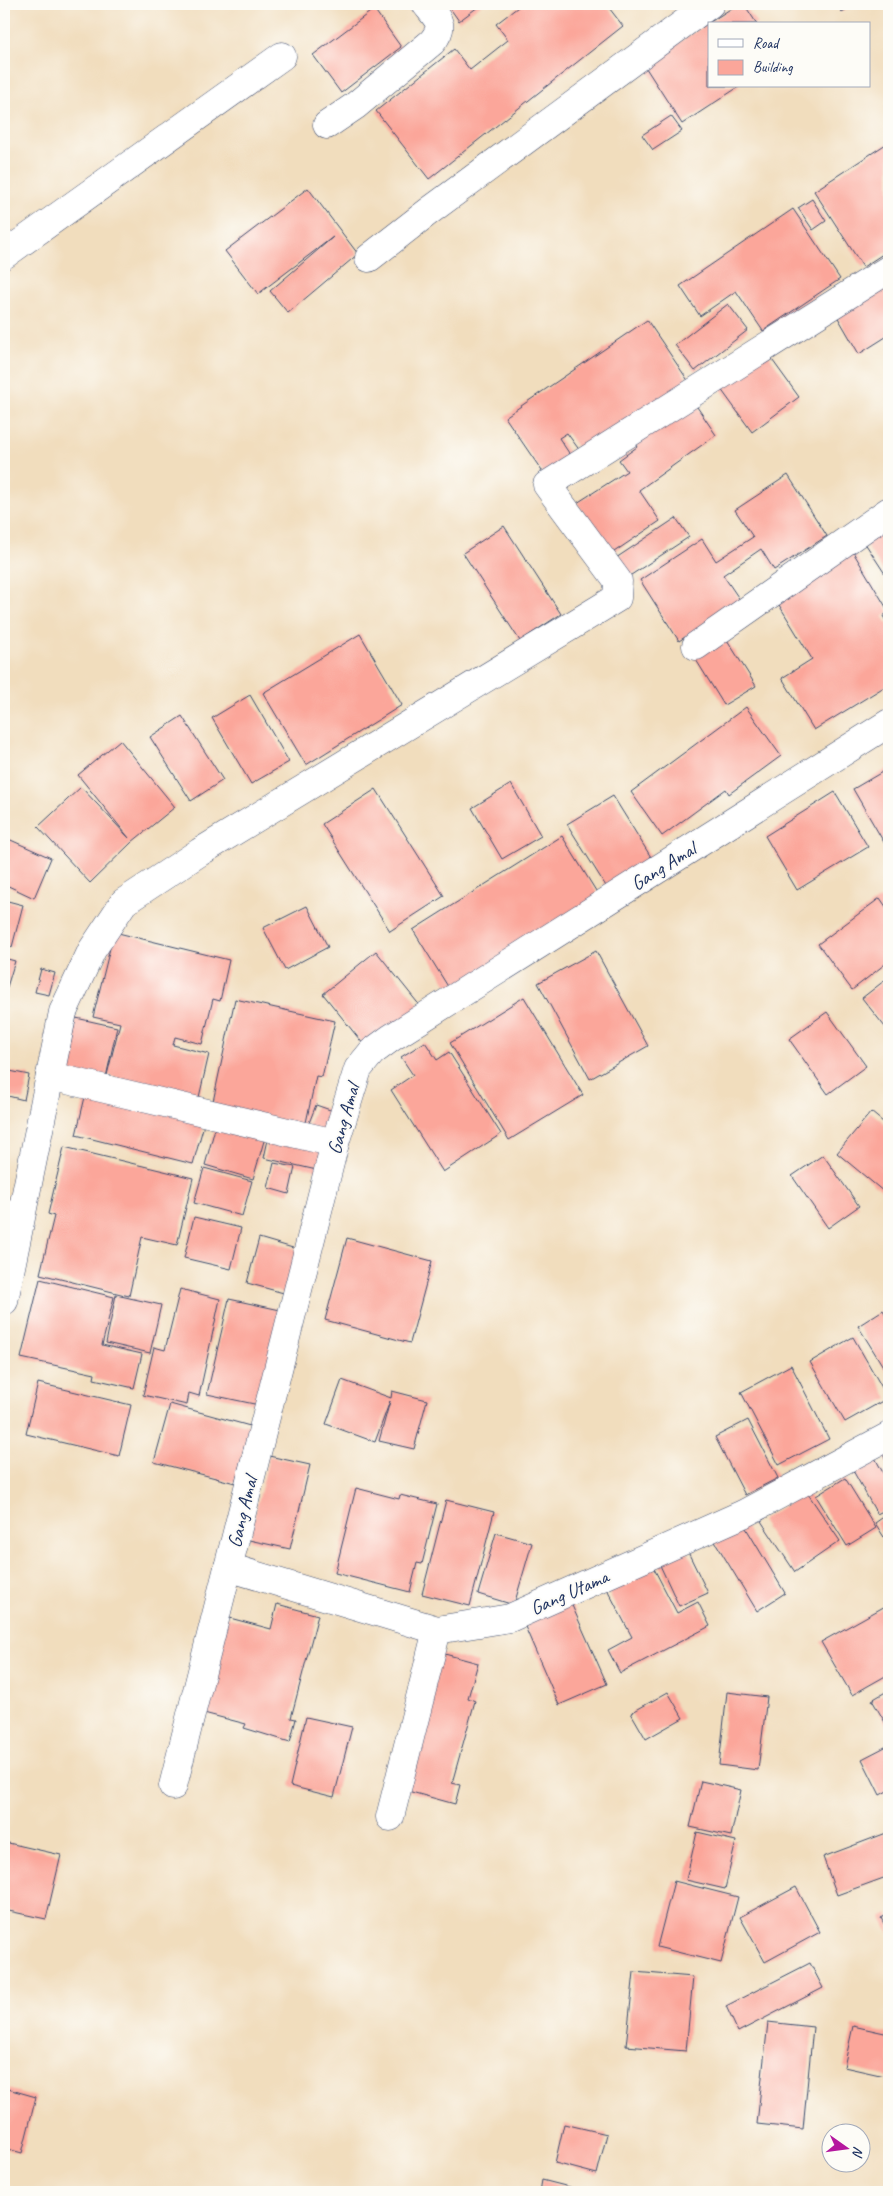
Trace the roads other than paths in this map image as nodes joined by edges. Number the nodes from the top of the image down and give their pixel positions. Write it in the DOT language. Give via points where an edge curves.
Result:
graph roads {
  1 [pos="426,4"];
  2 [pos="710,4"];
  3 [pos="282,56"];
  4 [pos="327,125"];
  5 [pos="4,255"];
  6 [pos="370,258"];
  7 [pos="889,269"];
  8 [pos="889,511"];
  9 [pos="696,646"];
  10 [pos="889,723"];
  11 [pos="50,1076"];
  12 [pos="335,1143"];
  13 [pos="13,1210"];
  14 [pos="4,1301"];
  15 [pos="889,1436"];
  16 [pos="228,1567"];
  17 [pos="437,1630"];
  18 [pos="173,1786"];
  19 [pos="390,1817"];
  1 -- 4 [label="street" via="440,22 440,32 432,42"];
  2 -- 6 [label="street"];
  3 -- 5 [label="street"];
  7 -- 11 [label="street" via="547,485 618,581 617,598 200,852 124,902 92,950 64,1012"];
  8 -- 9 [label="street"];
  10 -- 12 [label="street, Gang Amal" via="372,1052 358,1069"];
  11 -- 12 [label="street"];
  11 -- 13 [label="street"];
  12 -- 16 [label="street, Gang Amal"];
  13 -- 14 [label="street"];
  15 -- 17 [label="street, Gang Utama" via="743,1514 510,1618"];
  16 -- 17 [label="street, Gang Utama"];
  16 -- 18 [label="street, Gang Amal"];
  17 -- 19 [label="street"];
}
